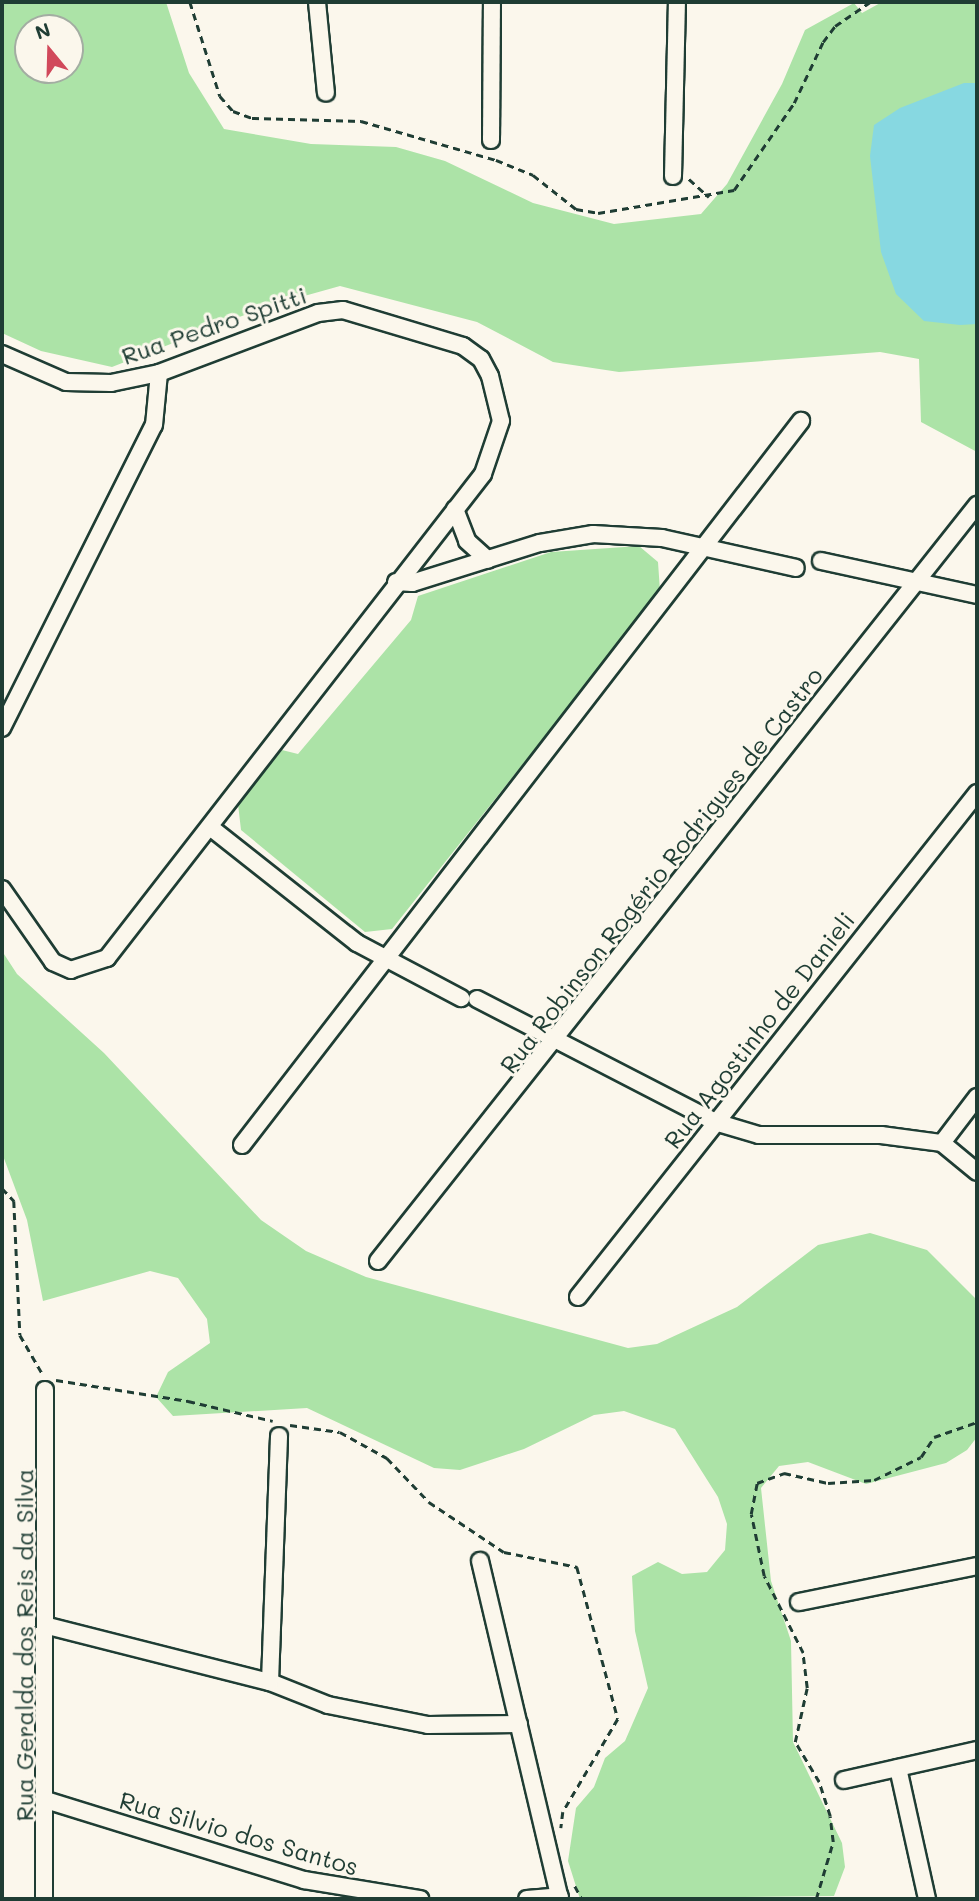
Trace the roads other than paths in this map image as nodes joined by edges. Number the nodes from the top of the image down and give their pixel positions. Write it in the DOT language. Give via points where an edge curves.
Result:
graph roads {
  1 [pos="317,2"];
  2 [pos="492,2"];
  3 [pos="677,2"];
  4 [pos="326,93"];
  5 [pos="491,140"];
  6 [pos="673,176"];
  7 [pos="2,354"];
  8 [pos="159,373"];
  9 [pos="801,421"];
  10 [pos="977,505"];
  11 [pos="455,509"];
  12 [pos="703,548"];
  13 [pos="488,561"];
  14 [pos="821,561"];
  15 [pos="796,568"];
  16 [pos="920,579"];
  17 [pos="396,582"];
  18 [pos="977,595"];
  19 [pos="2,727"];
  20 [pos="977,793"];
  21 [pos="210,827"];
  22 [pos="2,888"];
  23 [pos="383,961"];
  24 [pos="556,1039"];
  25 [pos="977,1097"];
  26 [pos="715,1122"];
  27 [pos="942,1143"];
  28 [pos="242,1145"];
  29 [pos="977,1172"];
  30 [pos="378,1261"];
  31 [pos="578,1297"];
  32 [pos="45,1390"];
  33 [pos="279,1436"];
  34 [pos="480,1561"];
  35 [pos="977,1566"];
  36 [pos="799,1602"];
  37 [pos="48,1626"];
  38 [pos="270,1682"];
  39 [pos="519,1724"];
  40 [pos="977,1750"];
  41 [pos="898,1768"];
  42 [pos="844,1780"];
  43 [pos="48,1801"];
  44 [pos="560,1898"];
  45 [pos="44,1899"];
  46 [pos="420,1899"];
  47 [pos="527,1899"];
  48 [pos="927,1899"];
  1 -- 4 [label="street"];
  2 -- 5 [label="street"];
  3 -- 6 [label="street"];
  7 -- 8 [label="street, Rua Pedro Spitti" via="66,382 111,383"];
  8 -- 11 [label="street, Rua Pedro Spitti" via="318,313 343,310 463,346 481,359 491,376 500,421 483,474"];
  8 -- 19 [label="street" via="154,425"];
  9 -- 12 [label="street"];
  10 -- 16 [label="street, Rua Robinson Rogério Rodrigues de Castro"];
  11 -- 13 [label="street" via="467,541"];
  11 -- 17 [label="street, Rua Pedro Spitti"];
  12 -- 13 [label="street" via="641,535 593,534 540,542"];
  12 -- 15 [label="street"];
  12 -- 23 [label="street"];
  13 -- 17 [label="street" via="412,583"];
  14 -- 16 [label="street"];
  16 -- 18 [label="street"];
  16 -- 24 [label="street, Rua Robinson Rogério Rodrigues de Castro"];
  17 -- 21 [label="street, Rua Pedro Spitti"];
  20 -- 26 [label="street, Rua Agostinho de Danieli"];
  21 -- 22 [label="street, Rua Pedro Spitti" via="107,958 90,968 71,970 53,962"];
  21 -- 23 [label="street"];
  23 -- 24 [label="street"];
  23 -- 28 [label="street"];
  24 -- 26 [label="street"];
  24 -- 30 [label="street, Rua Robinson Rogério Rodrigues de Castro"];
  25 -- 27 [label="street"];
  26 -- 27 [label="street" via="759,1135 881,1135"];
  26 -- 31 [label="street, Rua Agostinho de Danieli"];
  27 -- 29 [label="street"];
  32 -- 37 [label="street, Rua Geralda dos Reis da Silva"];
  33 -- 38 [label="street"];
  34 -- 39 [label="street"];
  35 -- 36 [label="street"];
  37 -- 38 [label="street"];
  37 -- 43 [label="street, Rua Geralda dos Reis da Silva"];
  38 -- 39 [label="street" via="328,1705 428,1725"];
  39 -- 44 [label="street"];
  40 -- 41 [label="street"];
  41 -- 42 [label="street"];
  41 -- 48 [label="street"];
  43 -- 45 [label="street, Rua Geralda dos Reis da Silva"];
  43 -- 46 [label="street, Rua Silvio dos Santos" via="304,1880"];
  44 -- 47 [label="street"];
}
